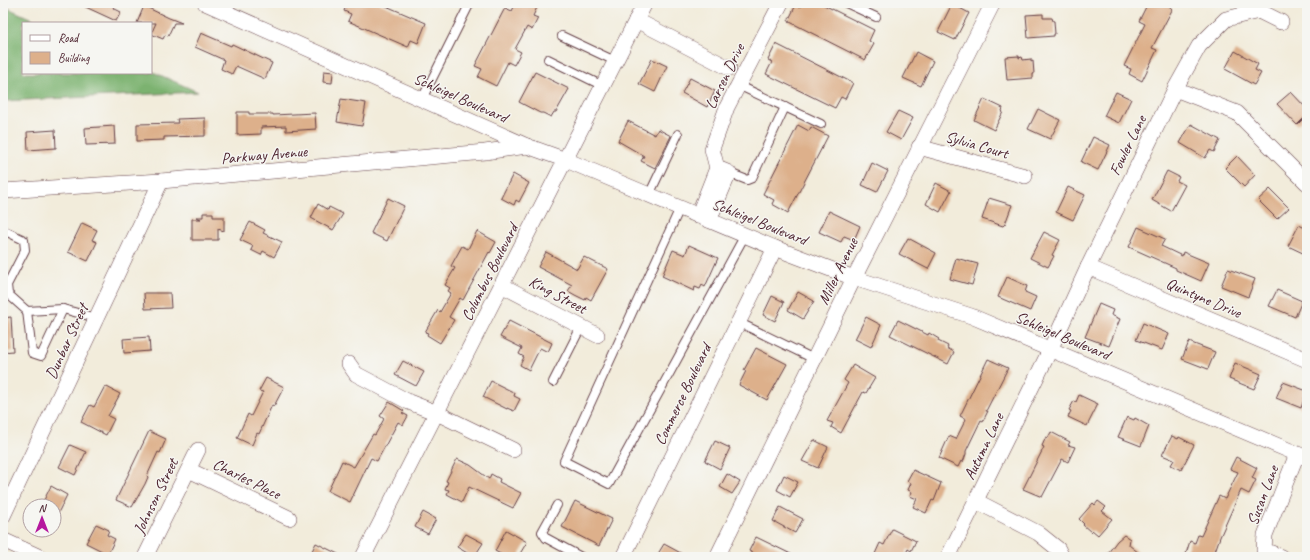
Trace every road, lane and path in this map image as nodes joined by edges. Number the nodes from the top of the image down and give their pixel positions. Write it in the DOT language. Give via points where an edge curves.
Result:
graph roads {
  1 [pos="205,3"];
  2 [pos="470,3"];
  3 [pos="645,3"];
  4 [pos="781,3"];
  5 [pos="846,3"];
  6 [pos="993,3"];
  7 [pos="876,17"];
  8 [pos="636,20"];
  9 [pos="1281,22"];
  10 [pos="562,36"];
  11 [pos="548,59"];
  12 [pos="615,61"];
  13 [pos="729,68"];
  14 [pos="738,85"];
  15 [pos="603,86"];
  16 [pos="1175,89"];
  17 [pos="422,99"];
  18 [pos="785,106"];
  19 [pos="822,124"];
  20 [pos="678,134"];
  21 [pos="527,146"];
  22 [pos="919,147"];
  23 [pos="566,160"];
  24 [pos="723,170"];
  25 [pos="1024,176"];
  26 [pos="161,181"];
  27 [pos="1307,183"];
  28 [pos="3,192"];
  29 [pos="649,195"];
  30 [pos="680,208"];
  31 [pos="703,218"];
  32 [pos="3,230"];
  33 [pos="745,236"];
  34 [pos="775,248"];
  35 [pos="1088,267"];
  36 [pos="854,278"];
  37 [pos="502,286"];
  38 [pos="6,294"];
  39 [pos="63,309"];
  40 [pos="27,311"];
  41 [pos="96,318"];
  42 [pos="738,322"];
  43 [pos="581,326"];
  44 [pos="597,335"];
  45 [pos="1050,350"];
  46 [pos="814,359"];
  47 [pos="1307,360"];
  48 [pos="349,364"];
  49 [pos="553,382"];
  50 [pos="437,413"];
  51 [pos="198,450"];
  52 [pos="513,450"];
  53 [pos="1302,456"];
  54 [pos="189,470"];
  55 [pos="976,501"];
  56 [pos="557,505"];
  57 [pos="3,516"];
  58 [pos="289,518"];
  59 [pos="3,540"];
  60 [pos="40,557"];
  61 [pos="145,557"];
  62 [pos="363,557"];
  63 [pos="581,557"];
  64 [pos="623,557"];
  65 [pos="717,557"];
  66 [pos="948,557"];
  67 [pos="1062,557"];
  68 [pos="1281,557"];
  1 -- 17 [label="street, Schleigel Boulevard"];
  2 -- 17 [label="lane"];
  3 -- 8 [label="street, Columbus Boulevard"];
  4 -- 14 [label="street, Larsen Drive"];
  5 -- 7 [label="lane"];
  6 -- 22 [label="street, Miller Avenue"];
  8 -- 12 [label="street, Columbus Boulevard"];
  8 -- 13 [label="street"];
  9 -- 16 [label="street, Fowler Lane" via="1259,11 1226,19 1199,46"];
  10 -- 12 [label="lane"];
  11 -- 15 [label="lane"];
  12 -- 15 [label="street, Columbus Boulevard"];
  14 -- 18 [label="lane"];
  14 -- 24 [label="street, Larsen Drive" via="712,149"];
  15 -- 23 [label="street, Columbus Boulevard"];
  16 -- 27 [label="street" via="1238,113"];
  16 -- 35 [label="street, Fowler Lane"];
  17 -- 21 [label="street, Schleigel Boulevard"];
  18 -- 19 [label="lane"];
  18 -- 24 [label="lane" via="752,178 747,180"];
  20 -- 29 [label="lane"];
  21 -- 23 [label="street, Schleigel Boulevard"];
  21 -- 26 [label="street, Parkway Avenue"];
  22 -- 25 [label="street, Sylvia Court"];
  22 -- 36 [label="street, Miller Avenue"];
  23 -- 29 [label="street, Schleigel Boulevard"];
  23 -- 37 [label="street, Columbus Boulevard"];
  24 -- 31 [label="street"];
  26 -- 28 [label="street, Parkway Avenue"];
  26 -- 41 [label="street, Dunbar Street"];
  29 -- 30 [label="street, Schleigel Boulevard"];
  30 -- 31 [label="street, Schleigel Boulevard"];
  30 -- 33 [label="lane" via="564,461 610,484"];
  31 -- 33 [label="street, Schleigel Boulevard"];
  32 -- 38 [label="lane" via="24,240 25,250 7,285"];
  33 -- 34 [label="street, Schleigel Boulevard"];
  34 -- 36 [label="street, Schleigel Boulevard"];
  34 -- 42 [label="street, Commerce Boulevard"];
  35 -- 45 [label="street, Fowler Lane"];
  35 -- 47 [label="street, Quintyne Drive"];
  36 -- 45 [label="street, Schleigel Boulevard" via="971,316"];
  36 -- 46 [label="street, Miller Avenue"];
  37 -- 43 [label="street, King Street"];
  37 -- 50 [label="street, Columbus Boulevard"];
  38 -- 40 [label="lane"];
  39 -- 40 [label="lane"];
  39 -- 40 [label="lane" via="41,356 32,354"];
  39 -- 41 [label="lane"];
  41 -- 57 [label="street, Dunbar Street"];
  42 -- 46 [label="lane"];
  42 -- 64 [label="street, Commerce Boulevard"];
  43 -- 44 [label="street, King Street"];
  43 -- 49 [label="lane"];
  45 -- 53 [label="street, Schleigel Boulevard"];
  45 -- 55 [label="street, Autumn Lane"];
  46 -- 65 [label="street, Miller Avenue"];
  48 -- 50 [label="street" via="356,374 409,402"];
  50 -- 52 [label="street"];
  50 -- 62 [label="street, Columbus Boulevard"];
  51 -- 54 [label="street, Johnson Street"];
  53 -- 68 [label="street, Susan Lane" via="1265,535 1264,550"];
  54 -- 58 [label="street, Charles Place"];
  54 -- 61 [label="street, Johnson Street"];
  55 -- 66 [label="street, Autumn Lane"];
  55 -- 67 [label="street" via="1038,533 1058,549"];
  56 -- 63 [label="lane" via="542,532 546,538"];
  59 -- 60 [label="street"];
}
